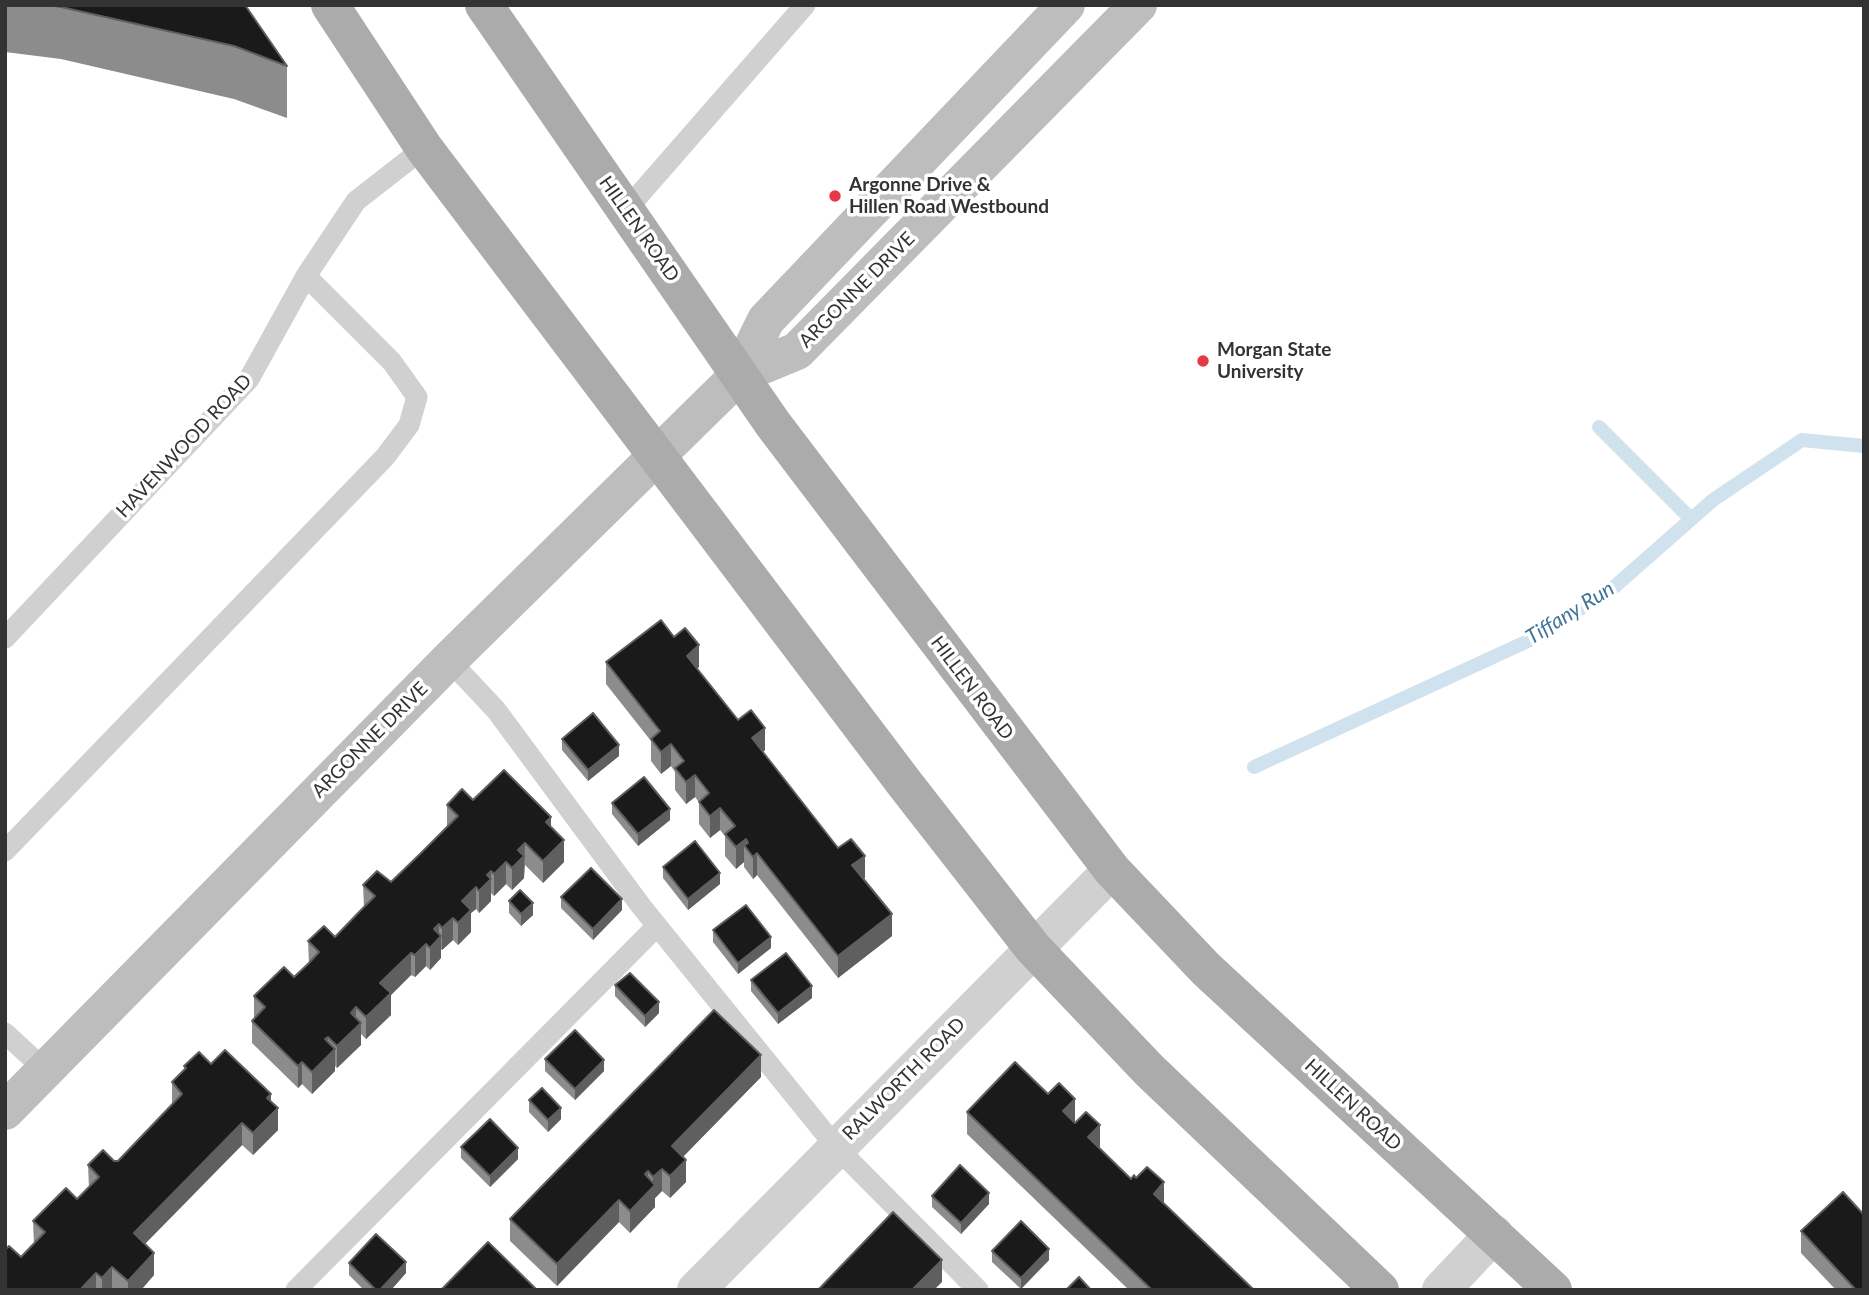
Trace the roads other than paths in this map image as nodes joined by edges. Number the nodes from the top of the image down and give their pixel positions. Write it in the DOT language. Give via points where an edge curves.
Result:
graph roads {
  1 [pos="330,5"];
  2 [pos="484,5"];
  3 [pos="805,5"];
  4 [pos="1066,5"];
  5 [pos="1138,5"];
  6 [pos="424,148"];
  7 [pos="626,210"];
  8 [pos="306,276"];
  9 [pos="739,374"];
  10 [pos="656,455"];
  11 [pos="5,638"];
  12 [pos="449,660"];
  13 [pos="5,851"];
  14 [pos="1112,870"];
  15 [pos="657,926"];
  16 [pos="1033,948"];
  17 [pos="5,1033"];
  18 [pos="45,1070"];
  19 [pos="5,1111"];
  20 [pos="836,1147"];
  21 [pos="1494,1234"];
  22 [pos="296,1290"];
  23 [pos="696,1290"];
  24 [pos="978,1290"];
  25 [pos="1380,1290"];
  26 [pos="1441,1290"];
  27 [pos="1553,1290"];
  1 -- 6 [label="main road"];
  2 -- 7 [label="main road, HILLEN ROAD"];
  3 -- 7 [label="lane"];
  4 -- 9 [label="main road, ARGONNE DRIVE" via="766,320"];
  5 -- 9 [label="main road, ARGONNE DRIVE" via="797,351"];
  6 -- 8 [label="lane, HAVENWOOD ROAD" via="356,201"];
  6 -- 10 [label="main road"];
  7 -- 9 [label="main road, HILLEN ROAD"];
  8 -- 11 [label="lane, HAVENWOOD ROAD" via="249,379"];
  8 -- 13 [label="lane" via="392,362 417,397 409,425 376,467"];
  9 -- 10 [label="main road, ARGONNE DRIVE"];
  9 -- 14 [label="main road, HILLEN ROAD"];
  10 -- 12 [label="main road, ARGONNE DRIVE"];
  10 -- 16 [label="main road"];
  12 -- 15 [label="lane" via="496,710"];
  12 -- 18 [label="main road, ARGONNE DRIVE"];
  14 -- 16 [label="street, RALWORTH ROAD"];
  14 -- 21 [label="main road, HILLEN ROAD" via="1206,969"];
  15 -- 20 [label="lane"];
  15 -- 22 [label="lane"];
  16 -- 20 [label="street, RALWORTH ROAD"];
  16 -- 25 [label="main road" via="1140,1061"];
  17 -- 18 [label="lane"];
  18 -- 19 [label="main road, ARGONNE DRIVE"];
  20 -- 23 [label="street, RALWORTH ROAD"];
  20 -- 24 [label="lane"];
  21 -- 26 [label="street"];
  21 -- 27 [label="main road, HILLEN ROAD"];
}
